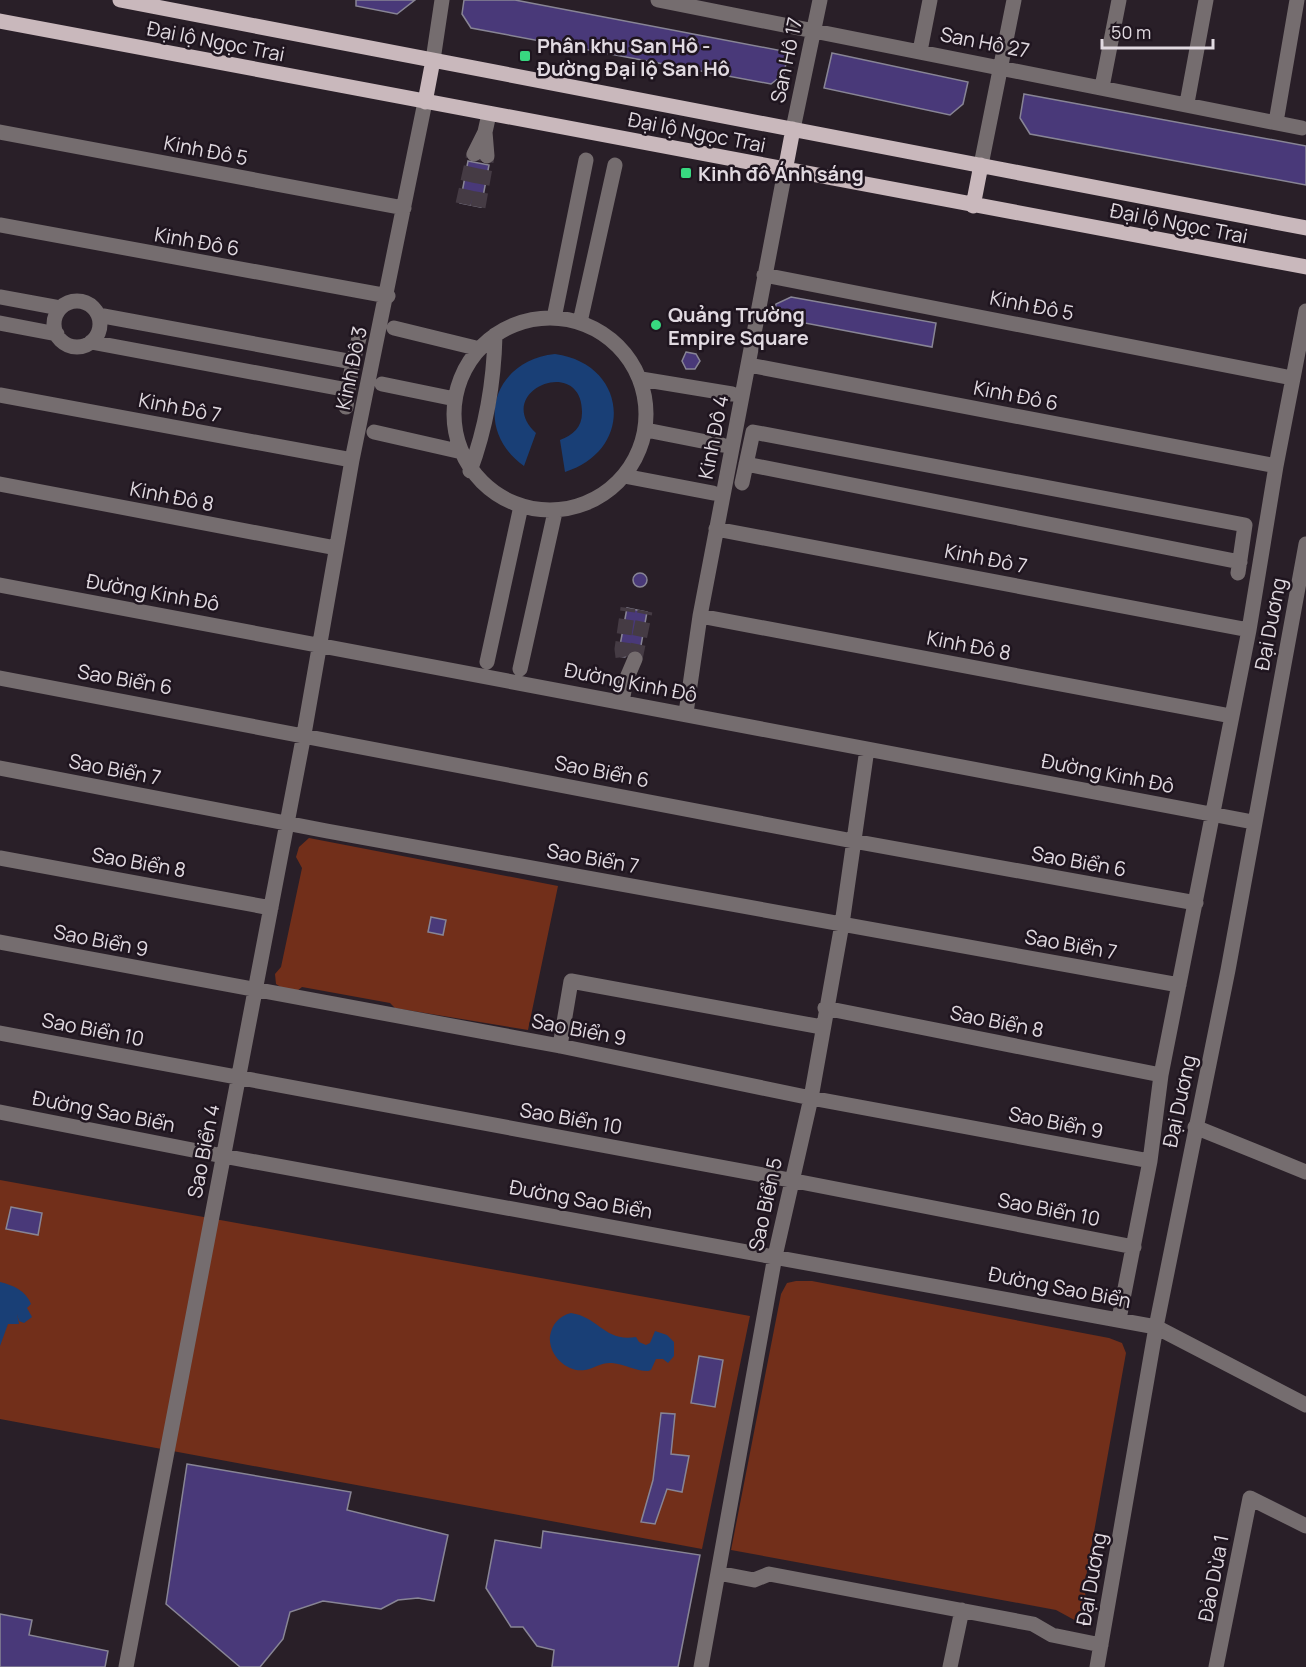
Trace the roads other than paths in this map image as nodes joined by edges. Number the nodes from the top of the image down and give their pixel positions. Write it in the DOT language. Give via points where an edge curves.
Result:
graph roads {
  1 [pos="120,0"];
  2 [pos="442,0"];
  3 [pos="658,0"];
  4 [pos="820,0"];
  5 [pos="930,0"];
  6 [pos="1014,0"];
  7 [pos="1119,0"];
  8 [pos="1206,0"];
  9 [pos="1298,0"];
  10 [pos="728,6"];
  11 [pos="0,21"];
  12 [pos="814,29"];
  13 [pos="920,51"];
  14 [pos="433,60"];
  15 [pos="1001,67"];
  16 [pos="1101,87"];
  17 [pos="425,102"];
  18 [pos="1186,103"];
  19 [pos="489,114"];
  20 [pos="1276,122"];
  21 [pos="1302,128"];
  22 [pos="793,129"];
  23 [pos="0,132"];
  24 [pos="480,155"];
  25 [pos="586,160"];
  26 [pos="615,165"];
  27 [pos="981,165"];
  28 [pos="785,171"];
  29 [pos="973,206"];
  30 [pos="404,208"];
  31 [pos="0,225"];
  32 [pos="1306,228"];
  33 [pos="571,233"];
  34 [pos="599,238"];
  35 [pos="1306,267"];
  36 [pos="764,274"];
  37 [pos="388,296"];
  38 [pos="0,297"];
  39 [pos="16,300"];
  40 [pos="60,308"];
  41 [pos="1306,311"];
  42 [pos="98,315"];
  43 [pos="554,318"];
  44 [pos="580,322"];
  45 [pos="144,323"];
  46 [pos="5,324"];
  47 [pos="394,328"];
  48 [pos="177,330"];
  49 [pos="198,333"];
  50 [pos="57,334"];
  51 [pos="495,335"];
  52 [pos="359,338"];
  53 [pos="90,342"];
  54 [pos="243,342"];
  55 [pos="264,346"];
  56 [pos="480,349"];
  57 [pos="286,350"];
  58 [pos="137,351"];
  59 [pos="172,357"];
  60 [pos="322,357"];
  61 [pos="193,361"];
  62 [pos="353,362"];
  63 [pos="749,365"];
  64 [pos="238,370"];
  65 [pos="259,374"];
  66 [pos="280,378"];
  67 [pos="1292,378"];
  68 [pos="641,379"];
  69 [pos="317,384"];
  70 [pos="382,384"];
  71 [pos="348,390"];
  72 [pos="732,394"];
  73 [pos="0,395"];
  74 [pos="455,399"];
  75 [pos="346,407"];
  76 [pos="646,430"];
  77 [pos="374,432"];
  78 [pos="722,445"];
  79 [pos="462,452"];
  80 [pos="352,460"];
  81 [pos="746,464"];
  82 [pos="1276,466"];
  83 [pos="470,471"];
  84 [pos="624,476"];
  85 [pos="742,483"];
  86 [pos="0,484"];
  87 [pos="713,493"];
  88 [pos="521,506"];
  89 [pos="555,512"];
  90 [pos="716,529"];
  91 [pos="1306,544"];
  92 [pos="336,548"];
  93 [pos="0,585"];
  94 [pos="700,616"];
  95 [pos="1249,630"];
  96 [pos="320,643"];
  97 [pos="629,658"];
  98 [pos="487,662"];
  99 [pos="520,669"];
  100 [pos="0,678"];
  101 [pos="622,702"];
  102 [pos="686,713"];
  103 [pos="1231,716"];
  104 [pos="304,734"];
  105 [pos="867,749"];
  106 [pos="0,768"];
  107 [pos="1212,815"];
  108 [pos="1253,822"];
  109 [pos="287,823"];
  110 [pos="853,841"];
  111 [pos="0,858"];
  112 [pos="1196,903"];
  113 [pos="271,908"];
  114 [pos="842,924"];
  115 [pos="0,942"];
  116 [pos="1179,985"];
  117 [pos="255,990"];
  118 [pos="825,1008"];
  119 [pos="822,1027"];
  120 [pos="0,1033"];
  121 [pos="560,1046"];
  122 [pos="1161,1076"];
  123 [pos="239,1078"];
  124 [pos="811,1098"];
  125 [pos="0,1112"];
  126 [pos="1195,1127"];
  127 [pos="223,1156"];
  128 [pos="1150,1161"];
  129 [pos="1304,1166"];
  130 [pos="790,1180"];
  131 [pos="1134,1247"];
  132 [pos="775,1256"];
  133 [pos="1119,1319"];
  134 [pos="1155,1327"];
  135 [pos="1306,1405"];
  136 [pos="1306,1526"];
  137 [pos="718,1573"];
  138 [pos="962,1610"];
  139 [pos="1101,1645"];
  140 [pos="126,1667"];
  141 [pos="701,1667"];
  142 [pos="950,1667"];
  143 [pos="1097,1667"];
  144 [pos="1216,1667"];
  1 -- 14 [label="main road, Đại lộ Ngọc Trai"];
  2 -- 14 [label="street"];
  3 -- 10 [label="street, San Hô 27"];
  4 -- 12 [label="street, San Hô 17"];
  5 -- 13 [label="street"];
  6 -- 15 [label="street"];
  7 -- 16 [label="street"];
  8 -- 18 [label="street"];
  9 -- 20 [label="street"];
  10 -- 12 [label="street, San Hô 27"];
  11 -- 17 [label="main road, Đại lộ Ngọc Trai"];
  12 -- 13 [label="street, San Hô 27"];
  12 -- 22 [label="street, San Hô 17"];
  13 -- 15 [label="street, San Hô 27"];
  14 -- 17 [label="main road"];
  14 -- 22 [label="main road, Đại lộ Ngọc Trai"];
  15 -- 16 [label="street, San Hô 27"];
  15 -- 27 [label="street"];
  16 -- 18 [label="street, San Hô 27"];
  17 -- 19 [label="main road, Đại lộ Ngọc Trai"];
  17 -- 30 [label="street, Kinh Đô 3"];
  18 -- 20 [label="street, San Hô 27"];
  19 -- 24 [label="street"];
  19 -- 28 [label="main road, Đại lộ Ngọc Trai"];
  20 -- 21 [label="street, San Hô 27"];
  22 -- 27 [label="main road, Đại lộ Ngọc Trai"];
  22 -- 28 [label="main road, Đại lộ Ngọc Trai"];
  23 -- 30 [label="street, Kinh Đô 5"];
  25 -- 33 [label="street"];
  26 -- 34 [label="street"];
  27 -- 29 [label="main road"];
  27 -- 32 [label="main road, Đại lộ Ngọc Trai"];
  28 -- 29 [label="main road, Đại lộ Ngọc Trai"];
  28 -- 36 [label="street, Kinh Đô 4"];
  29 -- 35 [label="main road, Đại lộ Ngọc Trai"];
  30 -- 37 [label="street, Kinh Đô 3"];
  31 -- 37 [label="street, Kinh Đô 6"];
  33 -- 34 [label="street"];
  33 -- 43 [label="street"];
  34 -- 44 [label="street"];
  36 -- 63 [label="street, Kinh Đô 4"];
  36 -- 67 [label="street, Kinh Đô 5"];
  37 -- 80 [label="street, Kinh Đô 3"];
  38 -- 39 [label="street"];
  39 -- 40 [label="street"];
  39 -- 46 [label="street"];
  40 -- 42 [label="street" via="80,301"];
  40 -- 50 [label="street" via="54,322"];
  41 -- 67 [label="street"];
  42 -- 45 [label="street"];
  42 -- 53 [label="street" via="99,329"];
  43 -- 44 [label="street"];
  43 -- 51 [label="street" via="518,323"];
  44 -- 68 [label="street" via="611,338 628,356"];
  45 -- 48 [label="street"];
  45 -- 58 [label="street"];
  46 -- 50 [label="street"];
  47 -- 56 [label="street"];
  48 -- 49 [label="street"];
  48 -- 59 [label="street"];
  49 -- 54 [label="street"];
  49 -- 61 [label="street"];
  50 -- 53 [label="street" via="69,345"];
  51 -- 56 [label="street"];
  51 -- 83 [label="street" via="480,444"];
  52 -- 62 [label="street"];
  53 -- 58 [label="street"];
  54 -- 55 [label="street"];
  54 -- 64 [label="street"];
  55 -- 57 [label="street"];
  55 -- 65 [label="street"];
  56 -- 74 [label="street" via="462,375"];
  57 -- 60 [label="street"];
  57 -- 66 [label="street"];
  58 -- 59 [label="street"];
  59 -- 61 [label="street"];
  60 -- 62 [label="street"];
  60 -- 69 [label="street"];
  61 -- 64 [label="street"];
  62 -- 71 [label="street"];
  63 -- 82 [label="street, Kinh Đô 6"];
  63 -- 90 [label="street, Kinh Đô 4"];
  64 -- 65 [label="street"];
  65 -- 66 [label="street"];
  66 -- 69 [label="street"];
  67 -- 82 [label="street"];
  68 -- 72 [label="street"];
  68 -- 76 [label="street" via="647,404"];
  69 -- 71 [label="street"];
  70 -- 74 [label="street"];
  71 -- 75 [label="street"];
  73 -- 80 [label="street, Kinh Đô 7"];
  74 -- 79 [label="street" via="454,425"];
  76 -- 78 [label="street"];
  76 -- 84 [label="street" via="638,454"];
  77 -- 79 [label="street"];
  79 -- 83 [label="street"];
  80 -- 92 [label="street, Kinh Đô 3"];
  81 -- 81 [label="street" via="1239,568 1246,519 754,430"];
  81 -- 85 [label="street"];
  82 -- 95 [label="street"];
  83 -- 88 [label="street" via="491,491"];
  84 -- 87 [label="street"];
  84 -- 89 [label="street" via="590,501"];
  86 -- 92 [label="street, Kinh Đô 8"];
  88 -- 89 [label="street"];
  88 -- 98 [label="street"];
  89 -- 99 [label="street"];
  90 -- 94 [label="street, Kinh Đô 4"];
  90 -- 95 [label="street, Kinh Đô 7"];
  91 -- 108 [label="street, Đại Dương"];
  92 -- 96 [label="street, Kinh Đô 3"];
  93 -- 96 [label="street, Đường Kinh Đô"];
  94 -- 102 [label="street, Kinh Đô 4"];
  94 -- 103 [label="street, Kinh Đô 8"];
  95 -- 103 [label="street"];
  96 -- 101 [label="street, Đường Kinh Đô"];
  96 -- 104 [label="street, Sao Biển 4"];
  97 -- 101 [label="street"];
  100 -- 104 [label="street, Sao Biển 6"];
  101 -- 102 [label="street, Đường Kinh Đô"];
  102 -- 105 [label="street, Đường Kinh Đô"];
  103 -- 107 [label="street"];
  104 -- 109 [label="street, Sao Biển 4"];
  104 -- 110 [label="street, Sao Biển 6"];
  105 -- 107 [label="street, Đường Kinh Đô"];
  105 -- 110 [label="street, Sao Biển 5"];
  106 -- 109 [label="street, Sao Biển 7"];
  107 -- 108 [label="street, Đường Kinh Đô"];
  107 -- 112 [label="street"];
  108 -- 126 [label="street, Đại Dương"];
  109 -- 113 [label="street, Sao Biển 4"];
  109 -- 114 [label="street, Sao Biển 7"];
  110 -- 112 [label="street, Sao Biển 6"];
  110 -- 114 [label="street, Sao Biển 5"];
  111 -- 113 [label="street, Sao Biển 8"];
  112 -- 116 [label="street"];
  113 -- 117 [label="street, Sao Biển 4"];
  114 -- 116 [label="street, Sao Biển 7"];
  114 -- 118 [label="street, Sao Biển 5"];
  115 -- 117 [label="street, Sao Biển 9"];
  116 -- 122 [label="street"];
  117 -- 121 [label="street, Sao Biển 9"];
  117 -- 123 [label="street, Sao Biển 4"];
  118 -- 119 [label="street, Sao Biển 5"];
  118 -- 122 [label="street, Sao Biển 8"];
  119 -- 121 [label="street" via="571,981"];
  119 -- 124 [label="street, Sao Biển 5"];
  120 -- 123 [label="street, Sao Biển 10"];
  121 -- 124 [label="street, Sao Biển 9"];
  122 -- 128 [label="street"];
  123 -- 127 [label="street, Sao Biển 4"];
  123 -- 130 [label="street, Sao Biển 10"];
  124 -- 128 [label="street, Sao Biển 9"];
  124 -- 130 [label="street, Sao Biển 5"];
  125 -- 127 [label="street, Đường Sao Biển"];
  126 -- 129 [label="street"];
  126 -- 134 [label="street, Đại Dương"];
  127 -- 132 [label="street, Đường Sao Biển"];
  127 -- 140 [label="street, Sao Biển 4"];
  128 -- 131 [label="street"];
  130 -- 131 [label="street, Sao Biển 10"];
  130 -- 132 [label="street, Sao Biển 5"];
  131 -- 133 [label="street"];
  132 -- 133 [label="street, Đường Sao Biển"];
  132 -- 137 [label="street, Sao Biển 5"];
  133 -- 134 [label="street, Đường Sao Biển"];
  134 -- 135 [label="street, Đường Sao Biển"];
  134 -- 139 [label="street, Đại Dương"];
  136 -- 144 [label="street, Đảo Dừa 1" via="1250,1498"];
  137 -- 138 [label="street" via="754,1580 769,1574"];
  137 -- 141 [label="street, Sao Biển 5"];
  138 -- 139 [label="street" via="1033,1624 1052,1635"];
  138 -- 142 [label="street"];
  139 -- 143 [label="street, Đại Dương"];
}
